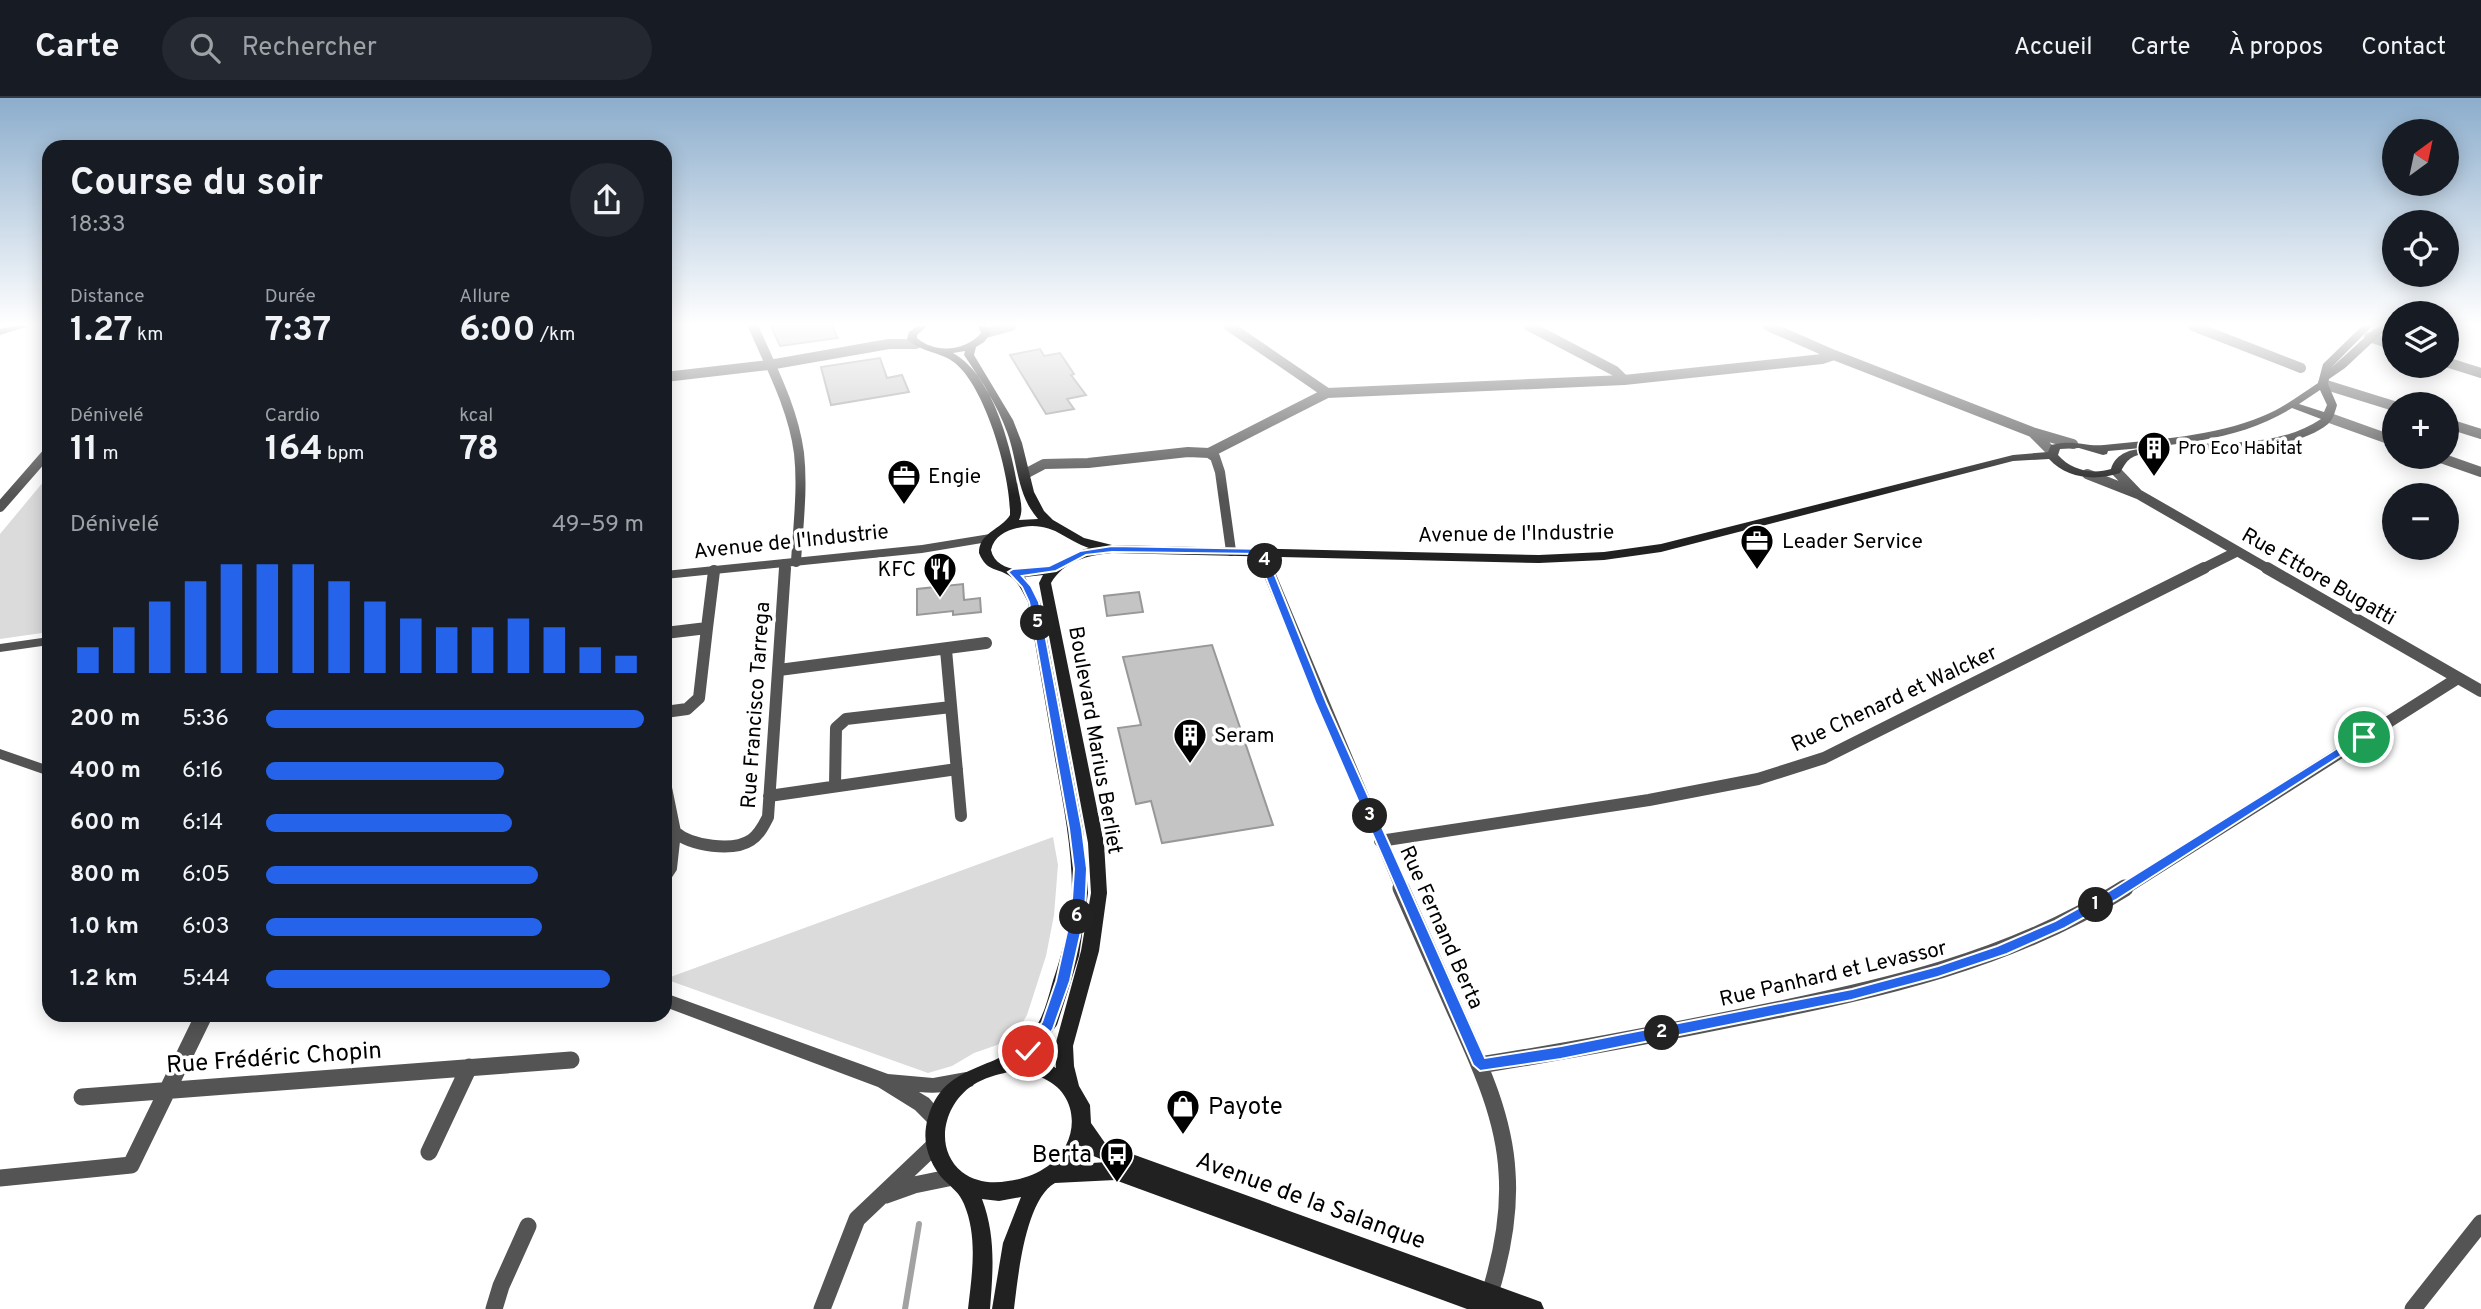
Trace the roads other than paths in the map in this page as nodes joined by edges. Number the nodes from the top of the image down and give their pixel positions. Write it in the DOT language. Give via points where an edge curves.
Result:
graph roads {
  1 [pos="775,383"];
  2 [pos="974,383"];
  3 [pos="987,383"];
  4 [pos="1311,383"];
  5 [pos="1567,383"];
  6 [pos="1905,383"];
  7 [pos="2321,383"];
  8 [pos="2325,383"];
  9 [pos="2331,383"];
  10 [pos="1326,393"];
  11 [pos="2382,402"];
  12 [pos="2292,405"];
  13 [pos="2327,417"];
  14 [pos="2459,427"];
  15 [pos="2032,432"];
  16 [pos="2481,434"];
  17 [pos="2382,437"];
  18 [pos="2073,444"];
  19 [pos="2097,449"];
  20 [pos="1209,453"];
  21 [pos="2052,453"];
  22 [pos="42,459"];
  23 [pos="1994,464"];
  24 [pos="2459,464"];
  25 [pos="2064,466"];
  26 [pos="2117,467"];
  27 [pos="2481,472"];
  28 [pos="1025,474"];
  29 [pos="2087,474"];
  30 [pos="2138,494"];
  31 [pos="0,507"];
  32 [pos="1049,523"];
  33 [pos="1006,528"];
  34 [pos="990,538"];
  35 [pos="1074,538"];
  36 [pos="922,549"];
  37 [pos="1112,549"];
  38 [pos="1231,551"];
  39 [pos="1264,551"];
  40 [pos="2236,552"];
  41 [pos="985,556"];
  42 [pos="1070,558"];
  43 [pos="791,563"];
  44 [pos="1053,569"];
  45 [pos="714,571"];
  46 [pos="1013,572"];
  47 [pos="672,574"];
  48 [pos="707,628"];
  49 [pos="672,632"];
  50 [pos="42,642"];
  51 [pos="986,643"];
  52 [pos="0,648"];
  53 [pos="42,649"];
  54 [pos="946,650"];
  55 [pos="0,656"];
  56 [pos="779,670"];
  57 [pos="2458,678"];
  58 [pos="2481,691"];
  59 [pos="951,707"];
  60 [pos="672,711"];
  61 [pos="0,754"];
  62 [pos="42,769"];
  63 [pos="957,769"];
  64 [pos="835,785"];
  65 [pos="769,796"];
  66 [pos="961,816"];
  67 [pos="672,831"];
  68 [pos="1380,841"];
  69 [pos="672,1003"];
  70 [pos="201,1022"];
  71 [pos="571,1060"];
  72 [pos="1008,1064"];
  73 [pos="1480,1065"];
  74 [pos="469,1068"];
  75 [pos="966,1080"];
  76 [pos="885,1081"];
  77 [pos="1070,1085"];
  78 [pos="168,1089"];
  79 [pos="82,1097"];
  80 [pos="937,1119"];
  81 [pos="1083,1126"];
  82 [pos="935,1145"];
  83 [pos="429,1152"];
  84 [pos="0,1178"];
  85 [pos="1047,1179"];
  86 [pos="959,1181"];
  87 [pos="879,1198"];
  88 [pos="2481,1223"];
  89 [pos="528,1226"];
  90 [pos="1493,1301"];
  91 [pos="495,1309"];
  92 [pos="822,1309"];
  93 [pos="979,1309"];
  94 [pos="1003,1309"];
  95 [pos="1533,1309"];
  96 [pos="2413,1309"];
  1 -- 43 [label="street, Rue Francisco Tarrega" via="796,438 800,475"];
  2 -- 33 [label="main road" via="988,406 1010,466 1016,507"];
  3 -- 28 [label="main road" via="1007,419"];
  4 -- 10 [label="street"];
  5 -- 10 [label="street"];
  6 -- 15 [label="street"];
  7 -- 12 [label="main road"];
  8 -- 13 [label="main road" via="2332,401"];
  9 -- 11 [label="street"];
  10 -- 20 [label="street"];
  12 -- 13 [label="main road"];
  12 -- 19 [label="main road" via="2269,418 2210,435"];
  13 -- 17 [label="street"];
  13 -- 26 [label="main road" via="2313,430 2280,441 2141,451 2129,454"];
  14 -- 16 [label="street"];
  15 -- 18 [label="street"];
  15 -- 21 [label="street"];
  18 -- 19 [label="main road"];
  18 -- 21 [label="main road, Avenue de l'Industrie"];
  19 -- 26 [label="main road"];
  20 -- 28 [label="street" via="1044,464"];
  20 -- 38 [label="street" via="1220,472"];
  21 -- 23 [label="main road, Avenue de l'Industrie"];
  21 -- 25 [label="main road"];
  22 -- 31 [label="street"];
  23 -- 25 [label="main road, Avenue de l'Industrie" via="2034,461"];
  23 -- 39 [label="main road, Avenue de l'Industrie" via="1661,548 1604,556 1539,559"];
  24 -- 27 [label="street"];
  25 -- 29 [label="main road"];
  26 -- 29 [label="main road" via="2099,475"];
  26 -- 30 [label="street, Rue Ettore Bugatti"];
  28 -- 32 [label="main road" via="1035,512"];
  29 -- 30 [label="street, Rue Ettore Bugatti"];
  30 -- 40 [label="street, Rue Ettore Bugatti"];
  32 -- 33 [label="main road"];
  32 -- 35 [label="main road, Avenue de l'Industrie"];
  33 -- 34 [label="main road"];
  34 -- 36 [label="street, Avenue de l'Industrie"];
  34 -- 41 [label="main road"];
  35 -- 37 [label="main road, Avenue de l'Industrie"];
  35 -- 42 [label="main road" via="1076,548"];
  36 -- 41 [label="street, Avenue de l'Industrie" via="963,549"];
  36 -- 43 [label="street, Avenue de l'Industrie"];
  37 -- 38 [label="main road, Avenue de l'Industrie"];
  37 -- 42 [label="main road, Avenue de l'Industrie"];
  38 -- 39 [label="main road, Avenue de l'Industrie"];
  39 -- 68 [label="street, Rue Fernand Berta" via="1265,563"];
  40 -- 57 [label="street, Rue Ettore Bugatti"];
  40 -- 68 [label="street, Rue Chenard et Walcker" via="1824,758 1758,779 1676,795"];
  41 -- 46 [label="main road" via="995,566"];
  42 -- 44 [label="main road, Avenue de l'Industrie"];
  43 -- 45 [label="street, Avenue de l'Industrie"];
  43 -- 56 [label="street, Rue Francisco Tarrega"];
  44 -- 46 [label="main road"];
  44 -- 77 [label="main road, Boulevard Marius Berliet" via="1045,583 1096,843 1099,893 1084,978 1064,1046"];
  45 -- 47 [label="street, Avenue de l'Industrie"];
  45 -- 48 [label="street"];
  46 -- 72 [label="main road, Boulevard Marius Berliet" via="1034,602 1075,829 1080,893 1070,956 1048,1025 1028,1051"];
  48 -- 49 [label="street"];
  48 -- 60 [label="street" via="699,698 687,709"];
  50 -- 52 [label="street"];
  51 -- 54 [label="street"];
  53 -- 55 [label="street"];
  54 -- 56 [label="street"];
  54 -- 59 [label="street"];
  56 -- 65 [label="street, Rue Francisco Tarrega"];
  57 -- 58 [label="street, Rue Ettore Bugatti"];
  57 -- 73 [label="street, Rue Panhard et Levassor" via="2111,897 2002,950 1852,994"];
  59 -- 63 [label="street"];
  59 -- 64 [label="street" via="846,719 836,727"];
  61 -- 62 [label="street"];
  63 -- 64 [label="street"];
  63 -- 66 [label="street"];
  64 -- 65 [label="street"];
  65 -- 67 [label="street, Rue Francisco Tarrega" via="762,831 749,842 729,846 686,841"];
  68 -- 73 [label="street, Rue Fernand Berta"];
  69 -- 76 [label="street"];
  70 -- 78 [label="street"];
  71 -- 74 [label="street, Rue Frédéric Chopin"];
  72 -- 75 [label="main road"];
  72 -- 77 [label="main road" via="1032,1064 1054,1072"];
  73 -- 90 [label="street, Rue Fernand Berta" via="1506,1157 1506,1216"];
  74 -- 78 [label="street, Rue Frédéric Chopin"];
  74 -- 83 [label="street"];
  75 -- 76 [label="street" via="933,1086"];
  75 -- 80 [label="main road" via="943,1105"];
  76 -- 80 [label="street"];
  77 -- 81 [label="main road" via="1078,1097"];
  78 -- 79 [label="street, Rue Frédéric Chopin"];
  78 -- 84 [label="street" via="131,1165"];
  80 -- 82 [label="main road"];
  81 -- 85 [label="main road" via="1073,1152"];
  81 -- 90 [label="main road, Avenue de la Salanque" via="1098,1149 1126,1161"];
  82 -- 86 [label="main road" via="941,1162"];
  82 -- 87 [label="street"];
  85 -- 86 [label="main road" via="1015,1191 989,1192"];
  85 -- 90 [label="main road, Avenue de la Salanque" via="1087,1170 1115,1171"];
  85 -- 94 [label="main road" via="1029,1198 1018,1224"];
  86 -- 87 [label="street" via="914,1185"];
  86 -- 93 [label="main road" via="976,1203 983,1223"];
  87 -- 92 [label="street" via="857,1219"];
  88 -- 96 [label="street"];
  89 -- 91 [label="street"];
  90 -- 95 [label="main road, Avenue de la Salanque"];
}
